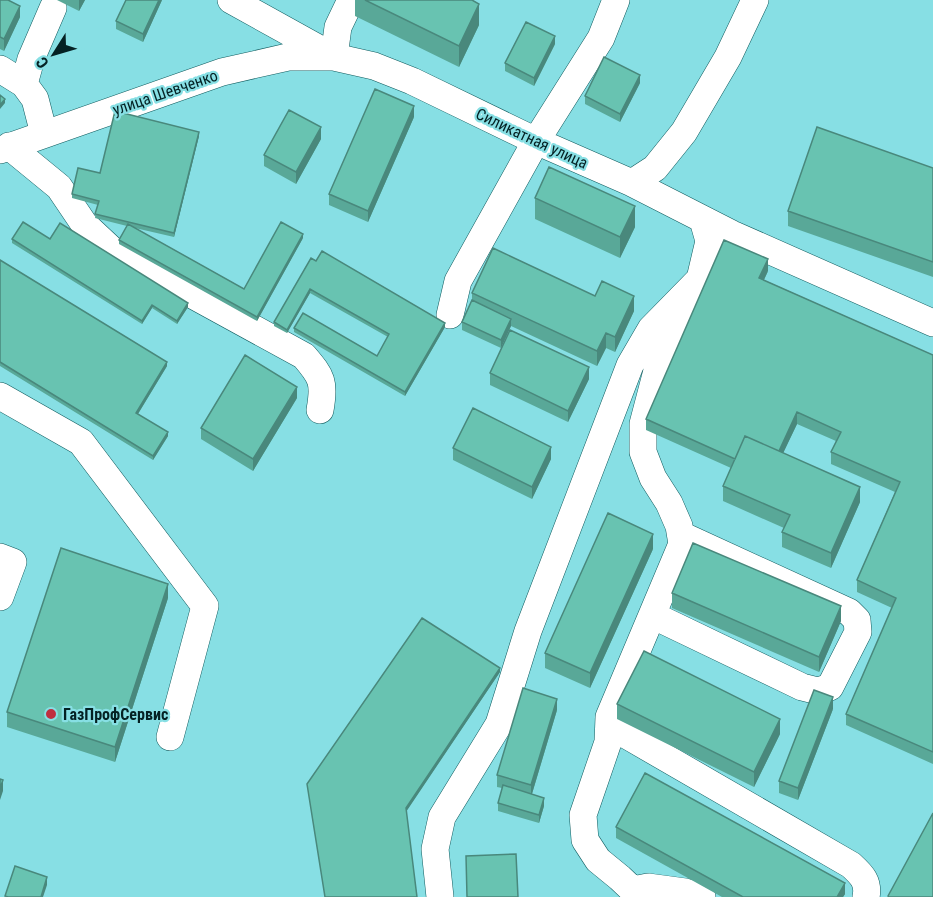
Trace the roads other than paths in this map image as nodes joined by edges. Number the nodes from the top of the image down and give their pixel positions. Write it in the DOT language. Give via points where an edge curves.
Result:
graph roads {
  1 [pos="231,0"];
  2 [pos="351,0"];
  3 [pos="616,0"];
  4 [pos="754,0"];
  5 [pos="53,8"];
  6 [pos="334,57"];
  7 [pos="0,69"];
  8 [pos="24,84"];
  9 [pos="44,134"];
  10 [pos="536,141"];
  11 [pos="4,148"];
  12 [pos="632,183"];
  13 [pos="703,220"];
  14 [pos="700,279"];
  15 [pos="450,315"];
  16 [pos="933,323"];
  17 [pos="0,396"];
  18 [pos="320,410"];
  19 [pos="681,535"];
  20 [pos="0,557"];
  21 [pos="0,597"];
  22 [pos="652,615"];
  23 [pos="609,724"];
  24 [pos="170,737"];
  25 [pos="637,894"];
  26 [pos="440,897"];
  27 [pos="702,897"];
  28 [pos="866,897"];
  1 -- 6 [label="street, Силикатная улица"];
  2 -- 6 [label="street" via="338,27"];
  3 -- 10 [label="street" via="601,38"];
  4 -- 12 [label="street" via="728,57 684,132 655,168"];
  5 -- 8 [label="street"];
  6 -- 9 [label="street, улица Шевченко" via="288,57 222,72"];
  6 -- 10 [label="street, Силикатная улица" via="374,66 412,81"];
  7 -- 8 [label="street"];
  8 -- 9 [label="street" via="35,99"];
  9 -- 11 [label="street, улица Шевченко"];
  10 -- 12 [label="street, Силикатная улица"];
  10 -- 15 [label="street" via="458,281"];
  11 -- 18 [label="street" via="59,187 84,224 114,252 304,356 319,374 324,392"];
  12 -- 13 [label="street, Силикатная улица"];
  13 -- 14 [label="street" via="709,242"];
  13 -- 16 [label="street, Силикатная улица"];
  14 -- 19 [label="street" via="658,367 643,424 643,452"];
  14 -- 26 [label="street" via="651,329 630,365 528,631 499,724 442,817 435,849"];
  17 -- 24 [label="street" via="81,442 205,606"];
  19 -- 22 [label="street" via="682,544"];
  19 -- 22 [label="street" via="849,612 856,620 858,632 830,687 818,691 802,687"];
  20 -- 21 [label="street" via="13,562"];
  22 -- 23 [label="street"];
  23 -- 25 [label="street" via="608,742 583,815 585,840 598,860"];
  23 -- 28 [label="street" via="851,865 867,884"];
  25 -- 27 [label="street" via="648,887"];
}
